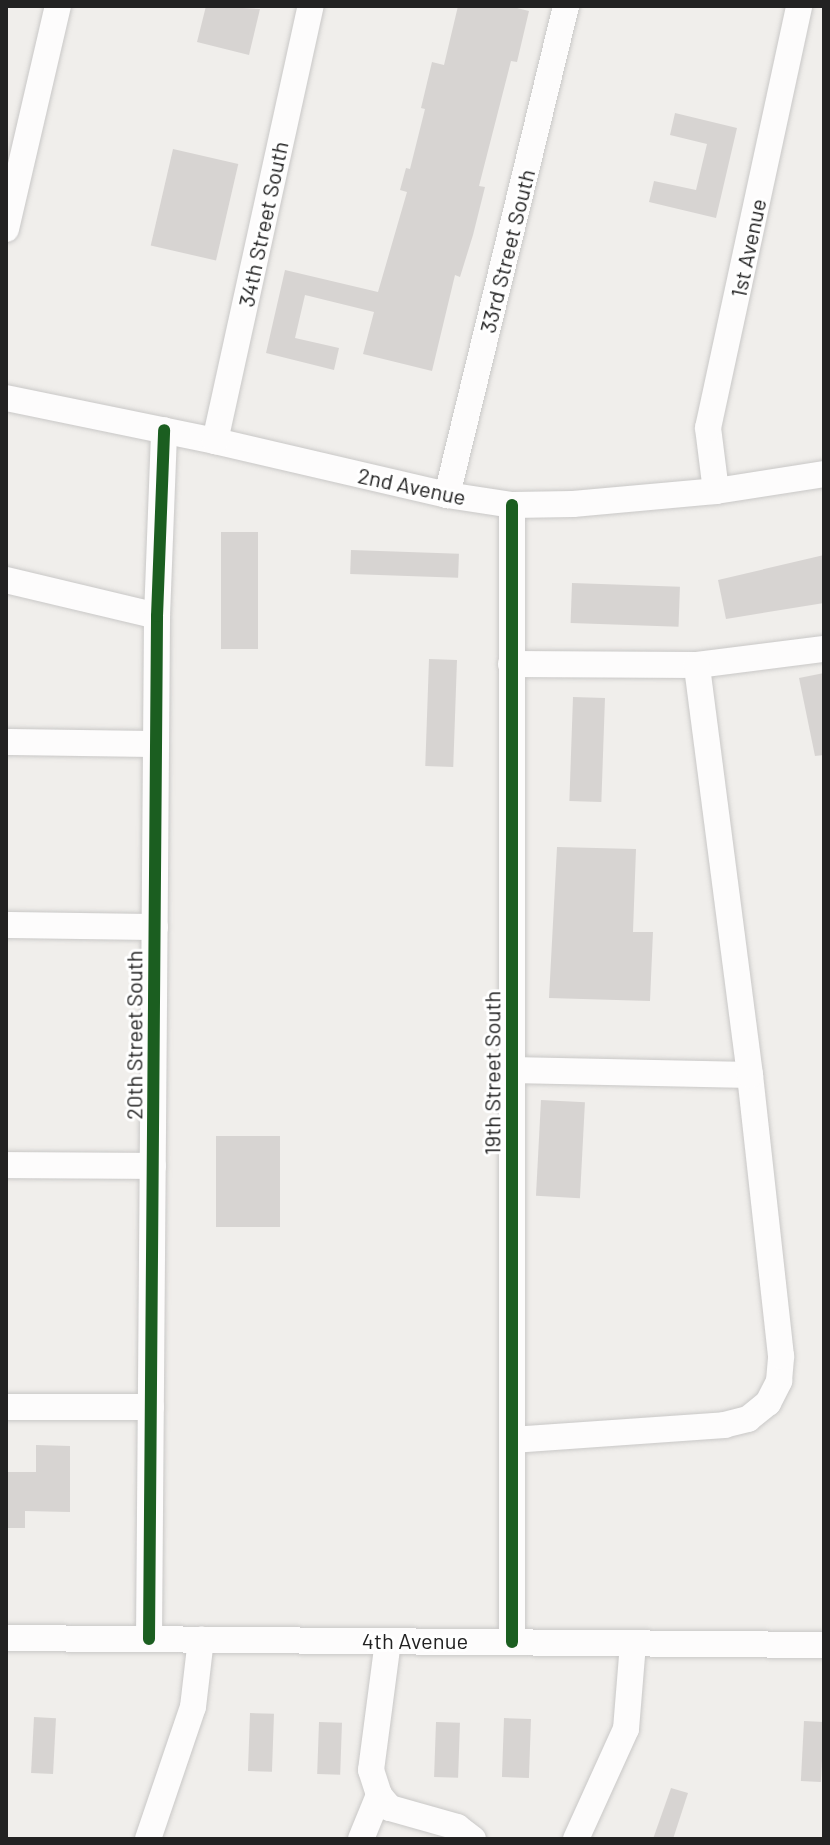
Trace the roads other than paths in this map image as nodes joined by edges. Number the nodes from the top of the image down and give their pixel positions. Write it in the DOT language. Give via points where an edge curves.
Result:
graph roads {
  1 [pos="58,6"];
  2 [pos="311,6"];
  3 [pos="566,6"];
  4 [pos="799,6"];
  5 [pos="6,229"];
  6 [pos="6,398"];
  7 [pos="164,430"];
  8 [pos="215,441"];
  9 [pos="824,474"];
  10 [pos="716,491"];
  11 [pos="447,495"];
  12 [pos="512,505"];
  13 [pos="6,580"];
  14 [pos="157,616"];
  15 [pos="824,649"];
  16 [pos="511,664"];
  17 [pos="697,665"];
  18 [pos="6,742"];
  19 [pos="156,744"];
  20 [pos="6,925"];
  21 [pos="155,927"];
  22 [pos="512,1070"];
  23 [pos="750,1075"];
  24 [pos="6,1165"];
  25 [pos="153,1166"];
  26 [pos="6,1407"];
  27 [pos="151,1407"];
  28 [pos="512,1440"];
  29 [pos="6,1638"];
  30 [pos="149,1639"];
  31 [pos="201,1639"];
  32 [pos="388,1641"];
  33 [pos="512,1642"];
  34 [pos="633,1644"];
  35 [pos="824,1645"];
  36 [pos="379,1795"];
  37 [pos="148,1839"];
  38 [pos="361,1839"];
  39 [pos="473,1839"];
  40 [pos="576,1839"];
  1 -- 5 [label="street"];
  2 -- 8 [label="street, 34th Street South"];
  3 -- 11 [label="street, 33rd Street South"];
  4 -- 10 [label="street, 1st Avenue" via="708,428"];
  6 -- 7 [label="street, 2nd Avenue"];
  7 -- 8 [label="street, 2nd Avenue"];
  7 -- 14 [label="street, 20th Street South"];
  8 -- 11 [label="street, 2nd Avenue"];
  9 -- 10 [label="street, 2nd Avenue"];
  10 -- 12 [label="street, 2nd Avenue"];
  11 -- 12 [label="street, 2nd Avenue"];
  12 -- 16 [label="street, 19th Street South"];
  13 -- 14 [label="street"];
  14 -- 19 [label="street, 20th Street South"];
  15 -- 17 [label="street"];
  16 -- 17 [label="street"];
  16 -- 22 [label="street, 19th Street South"];
  17 -- 23 [label="street"];
  18 -- 19 [label="street"];
  19 -- 21 [label="street, 20th Street South"];
  20 -- 21 [label="street"];
  21 -- 25 [label="street, 20th Street South"];
  22 -- 23 [label="street, 19th Street South"];
  22 -- 28 [label="street, 19th Street South"];
  23 -- 28 [label="street" via="781,1356 779,1381 768,1403 748,1419 724,1425"];
  24 -- 25 [label="street"];
  25 -- 27 [label="street, 20th Street South"];
  26 -- 27 [label="street"];
  27 -- 30 [label="street, 20th Street South"];
  28 -- 33 [label="street, 19th Street South"];
  29 -- 30 [label="street, 4th Avenue"];
  30 -- 31 [label="street, 4th Avenue"];
  31 -- 32 [label="street, 4th Avenue"];
  31 -- 37 [label="street" via="193,1707"];
  32 -- 33 [label="street, 4th Avenue"];
  32 -- 36 [label="street" via="371,1770"];
  33 -- 34 [label="street, 4th Avenue"];
  34 -- 35 [label="street, 4th Avenue"];
  34 -- 40 [label="street" via="626,1729"];
  36 -- 38 [label="street"];
  36 -- 39 [label="street" via="390,1808 457,1827"];
}
